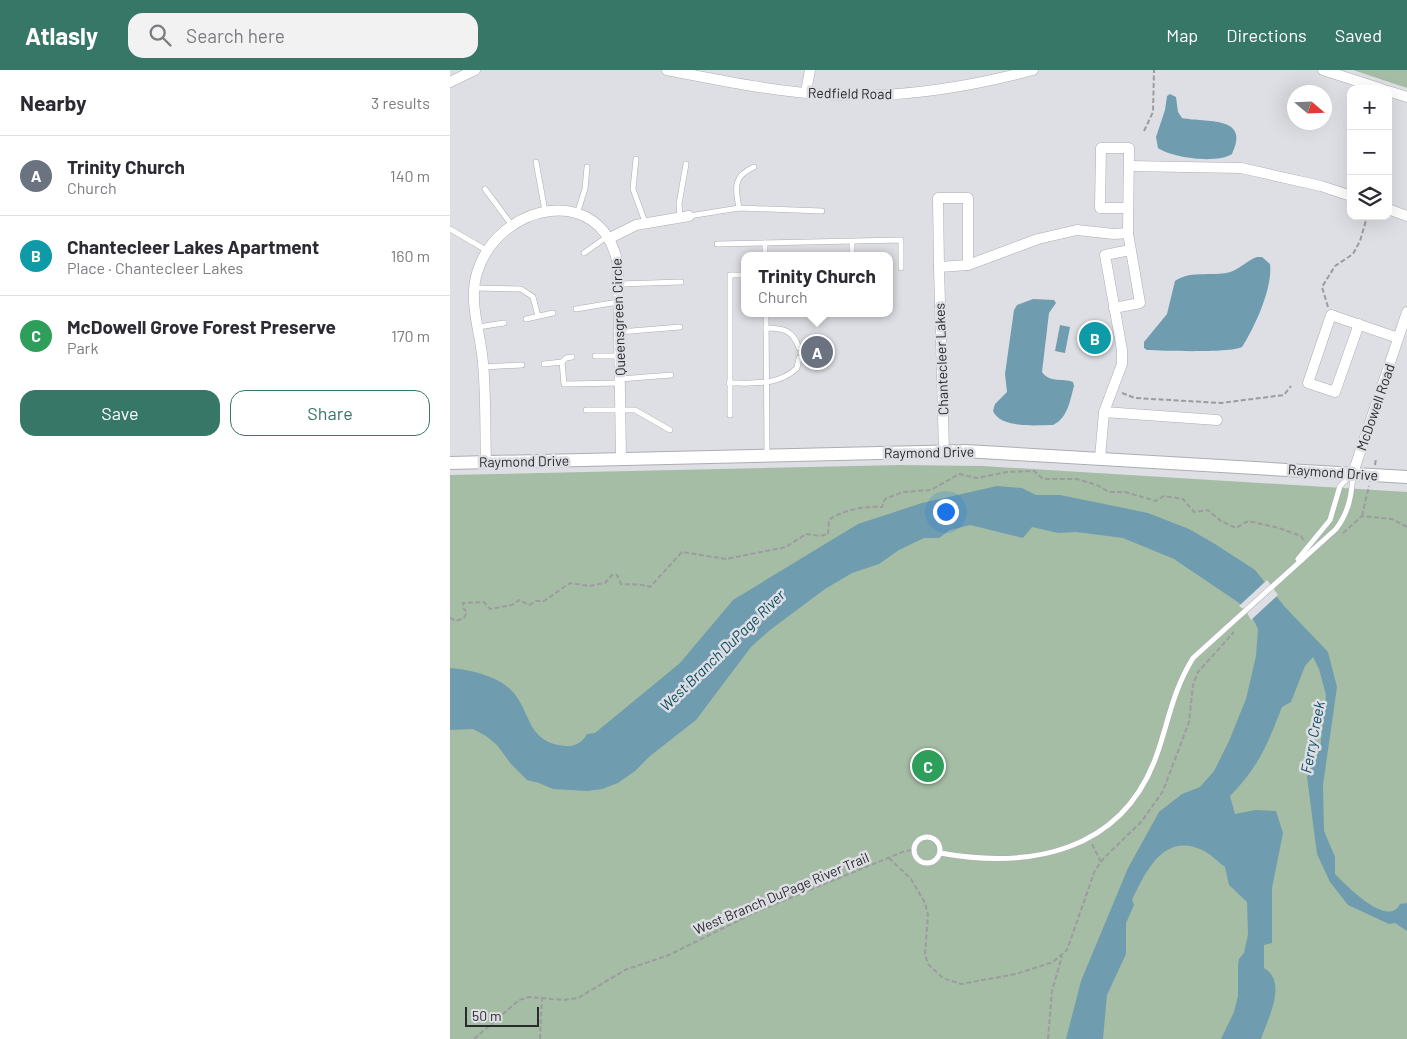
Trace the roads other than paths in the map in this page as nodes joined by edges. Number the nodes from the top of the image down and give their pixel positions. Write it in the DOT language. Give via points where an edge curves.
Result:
graph roads {
  1 [pos="475,70"];
  2 [pos="668,70"];
  3 [pos="810,70"];
  4 [pos="1033,70"];
  5 [pos="1323,70"];
  6 [pos="450,82"];
  7 [pos="1370,85"];
  8 [pos="806,92"];
  9 [pos="1392,92"];
  10 [pos="1407,97"];
  11 [pos="636,159"];
  12 [pos="536,162"];
  13 [pos="686,164"];
  14 [pos="1129,166"];
  15 [pos="587,167"];
  16 [pos="754,167"];
  17 [pos="485,189"];
  18 [pos="1347,195"];
  19 [pos="739,208"];
  20 [pos="1128,208"];
  21 [pos="1392,210"];
  22 [pos="545,211"];
  23 [pos="822,211"];
  24 [pos="577,214"];
  25 [pos="685,216"];
  26 [pos="1407,216"];
  27 [pos="645,222"];
  28 [pos="511,224"];
  29 [pos="450,229"];
  30 [pos="1128,232"];
  31 [pos="609,237"];
  32 [pos="852,242"];
  33 [pos="766,243"];
  34 [pos="717,244"];
  35 [pos="486,250"];
  36 [pos="1130,250"];
  37 [pos="766,252"];
  38 [pos="852,252"];
  39 [pos="584,253"];
  40 [pos="968,265"];
  41 [pos="939,267"];
  42 [pos="901,268"];
  43 [pos="741,275"];
  44 [pos="681,282"];
  45 [pos="619,284"];
  46 [pos="474,288"];
  47 [pos="618,302"];
  48 [pos="1114,308"];
  49 [pos="576,309"];
  50 [pos="1407,312"];
  51 [pos="553,313"];
  52 [pos="538,316"];
  53 [pos="766,317"];
  54 [pos="526,319"];
  55 [pos="504,323"];
  56 [pos="1359,324"];
  57 [pos="478,327"];
  58 [pos="680,328"];
  59 [pos="766,328"];
  60 [pos="618,332"];
  61 [pos="1398,338"];
  62 [pos="798,348"];
  63 [pos="594,356"];
  64 [pos="619,356"];
  65 [pos="572,357"];
  66 [pos="799,358"];
  67 [pos="562,362"];
  68 [pos="544,364"];
  69 [pos="522,365"];
  70 [pos="483,368"];
  71 [pos="671,375"];
  72 [pos="620,381"];
  73 [pos="729,383"];
  74 [pos="766,383"];
  75 [pos="620,409"];
  76 [pos="586,410"];
  77 [pos="1104,412"];
  78 [pos="730,414"];
  79 [pos="1217,420"];
  80 [pos="670,430"];
  81 [pos="944,451"];
  82 [pos="767,455"];
  83 [pos="1100,458"];
  84 [pos="621,459"];
  85 [pos="486,462"];
  86 [pos="450,463"];
  87 [pos="1352,473"];
  88 [pos="1407,477"];
  89 [pos="1284,574"];
  90 [pos="940,853"];
  1 -- 6 [label="street"];
  2 -- 8 [label="street, Redfield Road"];
  3 -- 8 [label="street"];
  4 -- 8 [label="street, Redfield Road" via="928,92 865,96"];
  5 -- 7 [label="street"];
  9 -- 10 [label="street"];
  11 -- 27 [label="lane" via="633,189"];
  12 -- 22 [label="lane"];
  13 -- 25 [label="lane" via="679,204"];
  14 -- 18 [label="street" via="1241,168"];
  14 -- 20 [label="street"];
  14 -- 20 [label="street" via="1129,148 1101,148 1100,208"];
  15 -- 24 [label="lane" via="585,189"];
  16 -- 19 [label="lane" via="743,172 735,187"];
  17 -- 28 [label="lane"];
  19 -- 23 [label="lane"];
  19 -- 25 [label="lane"];
  20 -- 30 [label="street"];
  21 -- 26 [label="street"];
  22 -- 24 [label="street"];
  22 -- 28 [label="street"];
  24 -- 31 [label="street" via="595,222"];
  25 -- 27 [label="street"];
  27 -- 31 [label="street"];
  28 -- 35 [label="street"];
  29 -- 35 [label="lane"];
  30 -- 36 [label="street"];
  30 -- 40 [label="street" via="1077,230 1038,239"];
  31 -- 39 [label="lane"];
  31 -- 45 [label="street, Queensgreen Circle" via="616,252"];
  32 -- 33 [label="lane"];
  32 -- 38 [label="lane"];
  32 -- 42 [label="lane" via="901,240"];
  33 -- 34 [label="lane"];
  33 -- 37 [label="lane"];
  35 -- 46 [label="street" via="476,273"];
  36 -- 48 [label="street" via="1105,255"];
  36 -- 48 [label="street" via="1140,303"];
  40 -- 41 [label="street"];
  40 -- 41 [label="street, Chantecleer Lakes" via="968,198 938,198"];
  41 -- 81 [label="street, Chantecleer Lakes"];
  43 -- 73 [label="lane" via="730,275"];
  44 -- 45 [label="lane"];
  45 -- 47 [label="street, Queensgreen Circle"];
  46 -- 52 [label="lane" via="520,288 533,297"];
  46 -- 57 [label="street"];
  47 -- 49 [label="lane"];
  47 -- 60 [label="street, Queensgreen Circle"];
  48 -- 77 [label="street" via="1122,364"];
  50 -- 61 [label="street, McDowell Road"];
  51 -- 52 [label="lane"];
  52 -- 54 [label="lane"];
  53 -- 59 [label="lane"];
  55 -- 57 [label="lane"];
  56 -- 56 [label="street" via="1335,392 1308,383 1331,315"];
  56 -- 61 [label="street"];
  57 -- 70 [label="street"];
  58 -- 60 [label="lane"];
  59 -- 62 [label="lane" via="784,328 792,334"];
  59 -- 74 [label="lane"];
  60 -- 64 [label="street, Queensgreen Circle"];
  61 -- 87 [label="street, McDowell Road"];
  63 -- 64 [label="lane"];
  64 -- 72 [label="street, Queensgreen Circle"];
  65 -- 67 [label="lane"];
  66 -- 74 [label="lane" via="797,368 790,374"];
  67 -- 68 [label="lane"];
  67 -- 72 [label="lane" via="564,384"];
  69 -- 70 [label="lane"];
  70 -- 85 [label="street"];
  71 -- 72 [label="lane"];
  72 -- 75 [label="street, Queensgreen Circle"];
  73 -- 74 [label="lane"];
  73 -- 78 [label="lane"];
  74 -- 82 [label="lane"];
  75 -- 76 [label="lane"];
  75 -- 80 [label="lane" via="635,410"];
  75 -- 84 [label="street, Queensgreen Circle"];
  77 -- 79 [label="street"];
  77 -- 83 [label="street"];
  81 -- 82 [label="street, Raymond Drive"];
  81 -- 83 [label="street, Raymond Drive"];
  82 -- 84 [label="street, Raymond Drive"];
  83 -- 87 [label="street, Raymond Drive"];
  84 -- 85 [label="street, Raymond Drive"];
  85 -- 86 [label="street, Raymond Drive"];
  87 -- 88 [label="street, Raymond Drive"];
  87 -- 89 [label="lane" via="1340,486 1330,520"];
  87 -- 89 [label="lane" via="1352,492 1343,520"];
  89 -- 90 [label="lane" via="1193,658 1172,700 1156,758 1136,796 1111,823 1067,847 1034,857 985,860"];
  90 -- 90 [label="lane" via="939,844 933,838 919,839 914,850 917,858 925,862 934,860"];
}
